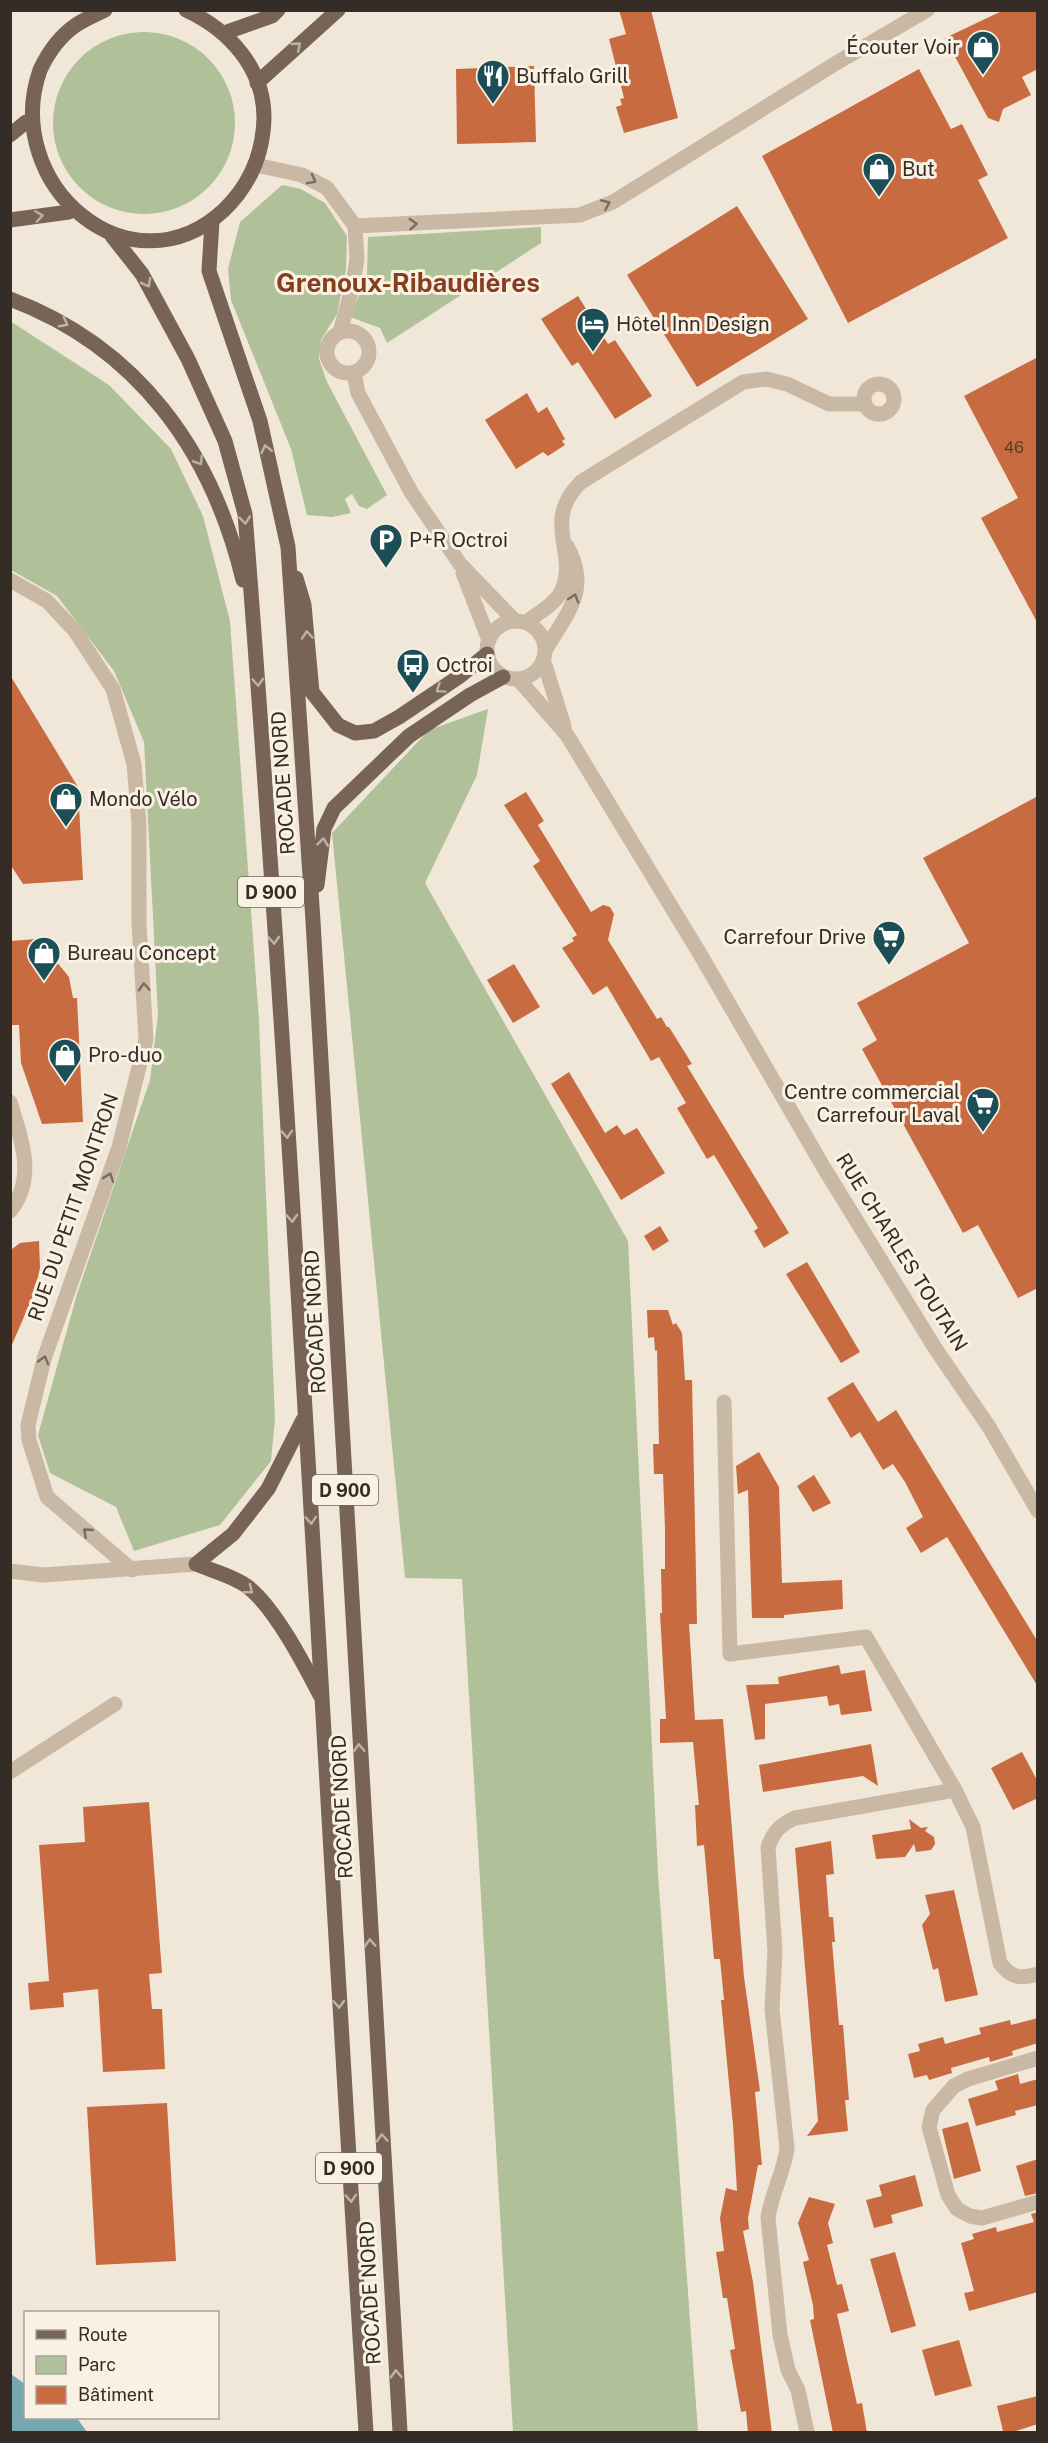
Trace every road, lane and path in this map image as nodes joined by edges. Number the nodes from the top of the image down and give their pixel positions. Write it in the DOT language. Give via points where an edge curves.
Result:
graph roads {
  1 [pos="105,10"];
  2 [pos="186,10"];
  3 [pos="278,10"];
  4 [pos="338,10"];
  5 [pos="927,10"];
  6 [pos="224,33"];
  7 [pos="257,83"];
  8 [pos="26,122"];
  9 [pos="10,135"];
  10 [pos="256,165"];
  11 [pos="69,212"];
  12 [pos="10,220"];
  13 [pos="212,221"];
  14 [pos="355,226"];
  15 [pos="112,236"];
  16 [pos="10,299"];
  17 [pos="340,332"];
  18 [pos="354,373"];
  19 [pos="865,404"];
  20 [pos="561,536"];
  21 [pos="288,547"];
  22 [pos="460,564"];
  23 [pos="10,580"];
  24 [pos="520,622"];
  25 [pos="254,624"];
  26 [pos="488,647"];
  27 [pos="545,656"];
  28 [pos="503,677"];
  29 [pos="519,680"];
  30 [pos="567,735"];
  31 [pos="313,921"];
  32 [pos="10,1102"];
  33 [pos="10,1211"];
  34 [pos="724,1402"];
  35 [pos="304,1420"];
  36 [pos="1038,1511"];
  37 [pos="196,1564"];
  38 [pos="132,1570"];
  39 [pos="10,1571"];
  40 [pos="323,1701"];
  41 [pos="115,1704"];
  42 [pos="10,1772"];
  43 [pos="955,1790"];
  44 [pos="1038,1974"];
  45 [pos="1038,2058"];
  46 [pos="1038,2202"];
  47 [pos="366,2433"];
  48 [pos="400,2433"];
  49 [pos="807,2433"];
  1 -- 8 [label="main road" via="75,26 49,52 32,85"];
  2 -- 6 [label="main road"];
  3 -- 6 [label="main road" via="272,16"];
  7 -- 4 [label="main road, one-way"];
  14 -- 5 [label="street, one-way" via="580,215 613,202"];
  6 -- 7 [label="main road" via="243,56"];
  7 -- 10 [label="main road" via="264,110 263,138"];
  8 -- 9 [label="main road"];
  8 -- 11 [label="main road" via="31,156 41,177"];
  10 -- 13 [label="main road" via="238,196"];
  10 -- 14 [label="street, one-way" via="302,175 327,189"];
  12 -- 11 [label="main road, one-way"];
  11 -- 15 [label="main road"];
  13 -- 15 [label="main road" via="181,236 147,241"];
  21 -- 13 [label="main road, ROCADE NORD, one-way" via="260,421 209,271"];
  14 -- 17 [label="street" via="357,259"];
  15 -- 25 [label="main road, ROCADE NORD, one-way" via="142,274 188,359 225,441 245,514"];
  16 -- 25 [label="main road, ROCADE NORD / D 900, one-way" via="74,328 121,365 169,414 204,469 232,534"];
  17 -- 18 [label="street" via="327,348 328,362 342,373"];
  17 -- 18 [label="street" via="354,331 369,345 369,359"];
  18 -- 22 [label="street, RUE CHARLES TOUTAIN" via="358,393 411,492"];
  19 -- 20 [label="street" via="829,404 787,384 766,379 743,382 581,482 564,507"];
  20 -- 24 [label="street" via="565,574 561,592"];
  27 -- 20 [label="street, one-way" via="576,596 578,577"];
  26 -- 21 [label="main road, one-way" via="460,676 374,731 355,733 338,725 312,692 304,605"];
  21 -- 31 [label="main road, ROCADE NORD / D 900"];
  22 -- 24 [label="street, RUE CHARLES TOUTAIN"];
  22 -- 26 [label="street, RUE CHARLES TOUTAIN"];
  38 -- 23 [label="street, RUE DU PETIT MONTRON, one-way" via="47,1497 28,1425 44,1359 119,1147 146,1039 135,764 113,689 75,631 47,601"];
  24 -- 26 [label="street" via="499,627"];
  24 -- 27 [label="street, RUE CHARLES TOUTAIN" via="540,633"];
  25 -- 35 [label="main road, ROCADE NORD / D 900, one-way"];
  26 -- 28 [label="street, RUE CHARLES TOUTAIN" via="494,670"];
  27 -- 29 [label="street" via="534,674"];
  27 -- 30 [label="street, RUE CHARLES TOUTAIN"];
  28 -- 29 [label="street"];
  31 -- 28 [label="main road, one-way" via="324,829 334,808 409,736 470,694"];
  29 -- 30 [label="street, RUE CHARLES TOUTAIN"];
  30 -- 36 [label="street, RUE CHARLES TOUTAIN" via="824,1168"];
  48 -- 31 [label="main road, ROCADE NORD / D 900, one-way"];
  32 -- 33 [label="street" via="24,1147 27,1174 20,1199"];
  34 -- 43 [label="street" via="730,1654 866,1637"];
  35 -- 37 [label="main road" via="268,1489 233,1534"];
  35 -- 40 [label="main road, ROCADE NORD / D 900, one-way"];
  37 -- 38 [label="street"];
  37 -- 40 [label="main road, one-way" via="247,1586 260,1599 298,1653"];
  38 -- 39 [label="street" via="43,1575"];
  40 -- 47 [label="main road, ROCADE NORD / D 900, one-way"];
  41 -- 42 [label="street"];
  43 -- 44 [label="street" via="973,1827 1000,1963 1007,1973 1020,1978"];
  43 -- 49 [label="street" via="795,1818 772,1834 768,1847 775,1951 772,2009 787,2148 768,2218 780,2335"];
  45 -- 46 [label="street" via="954,2086 933,2110 929,2127 948,2195 957,2209 982,2218"];
}
